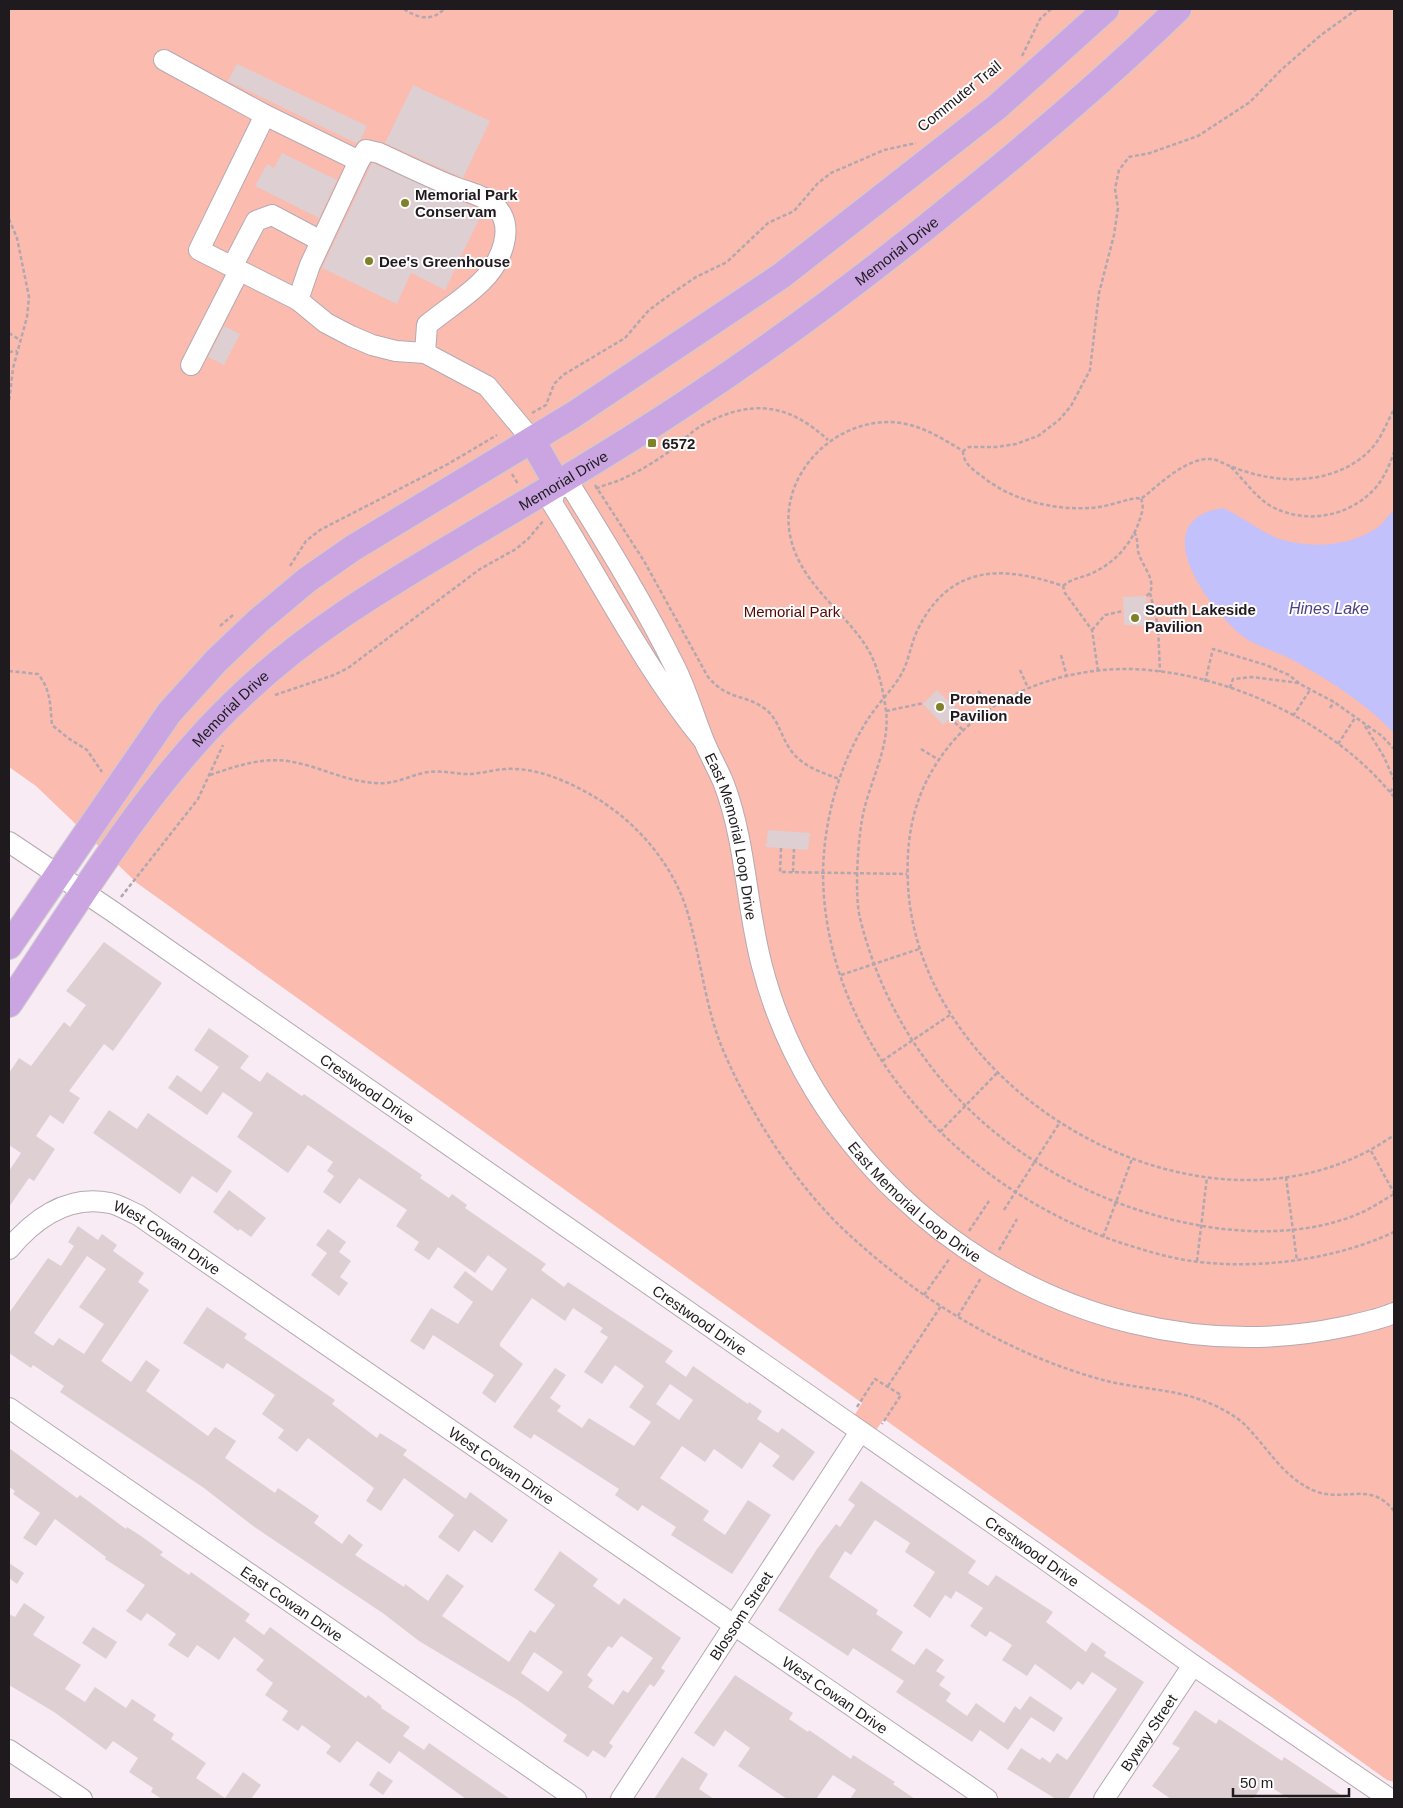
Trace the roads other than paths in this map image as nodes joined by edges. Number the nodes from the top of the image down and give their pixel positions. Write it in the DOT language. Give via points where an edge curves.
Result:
graph roads {
  1 [pos="1106,9"];
  2 [pos="1178,9"];
  3 [pos="164,60"];
  4 [pos="265,115"];
  5 [pos="358,161"];
  6 [pos="321,241"];
  7 [pos="236,269"];
  8 [pos="298,300"];
  9 [pos="425,354"];
  10 [pos="192,365"];
  11 [pos="529,429"];
  12 [pos="557,484"];
  13 [pos="9,842"];
  14 [pos="58,874"];
  15 [pos="84,893"];
  16 [pos="9,946"];
  17 [pos="9,1004"];
  18 [pos="9,1249"];
  19 [pos="1394,1313"];
  20 [pos="9,1408"];
  21 [pos="859,1432"];
  22 [pos="733,1626"];
  23 [pos="1194,1666"];
  24 [pos="9,1750"];
  25 [pos="82,1799"];
  26 [pos="576,1799"];
  27 [pos="621,1799"];
  28 [pos="986,1799"];
  29 [pos="1104,1799"];
  30 [pos="1390,1799"];
  1 -- 11 [label="main road" via="997,107 782,276 653,363"];
  2 -- 12 [label="main road, Memorial Drive" via="1029,143 912,238 686,404"];
  3 -- 4 [label="street"];
  4 -- 5 [label="street"];
  4 -- 7 [label="street" via="199,250"];
  5 -- 6 [label="street"];
  5 -- 9 [label="street" via="366,150 379,153 486,199 500,211 504,222 502,255 481,282 427,325"];
  6 -- 7 [label="street" via="272,215 256,221"];
  6 -- 8 [label="street"];
  7 -- 8 [label="street"];
  7 -- 10 [label="street"];
  8 -- 9 [label="street" via="326,323 372,345"];
  9 -- 11 [label="street" via="487,386"];
  11 -- 12 [label="main road"];
  11 -- 14 [label="main road" via="307,580 258,620 170,713"];
  12 -- 15 [label="main road, Memorial Drive" via="376,592 287,655 198,738 151,795"];
  12 -- 19 [label="street, East Memorial Loop Drive" via="572,488 659,636 688,696 724,785 738,830 761,965 788,1040 822,1102 881,1176 932,1225 990,1264 1046,1294 1106,1317 1183,1333 1260,1338 1293,1336 1381,1319"];
  13 -- 14 [label="street, Crestwood Drive"];
  14 -- 15 [label="street, Crestwood Drive"];
  14 -- 16 [label="main road"];
  15 -- 17 [label="main road, Memorial Drive"];
  15 -- 21 [label="street, Crestwood Drive"];
  18 -- 22 [label="street, West Cowan Drive" via="26,1229 57,1208 82,1200 111,1203 138,1215"];
  20 -- 26 [label="street, East Cowan Drive"];
  21 -- 22 [label="street, Blossom Street"];
  21 -- 23 [label="street, Crestwood Drive"];
  22 -- 27 [label="street, Blossom Street"];
  22 -- 28 [label="street, West Cowan Drive"];
  23 -- 29 [label="street, Byway Street"];
  23 -- 30 [label="street, Crestwood Drive"];
  24 -- 25 [label="street"];
}
